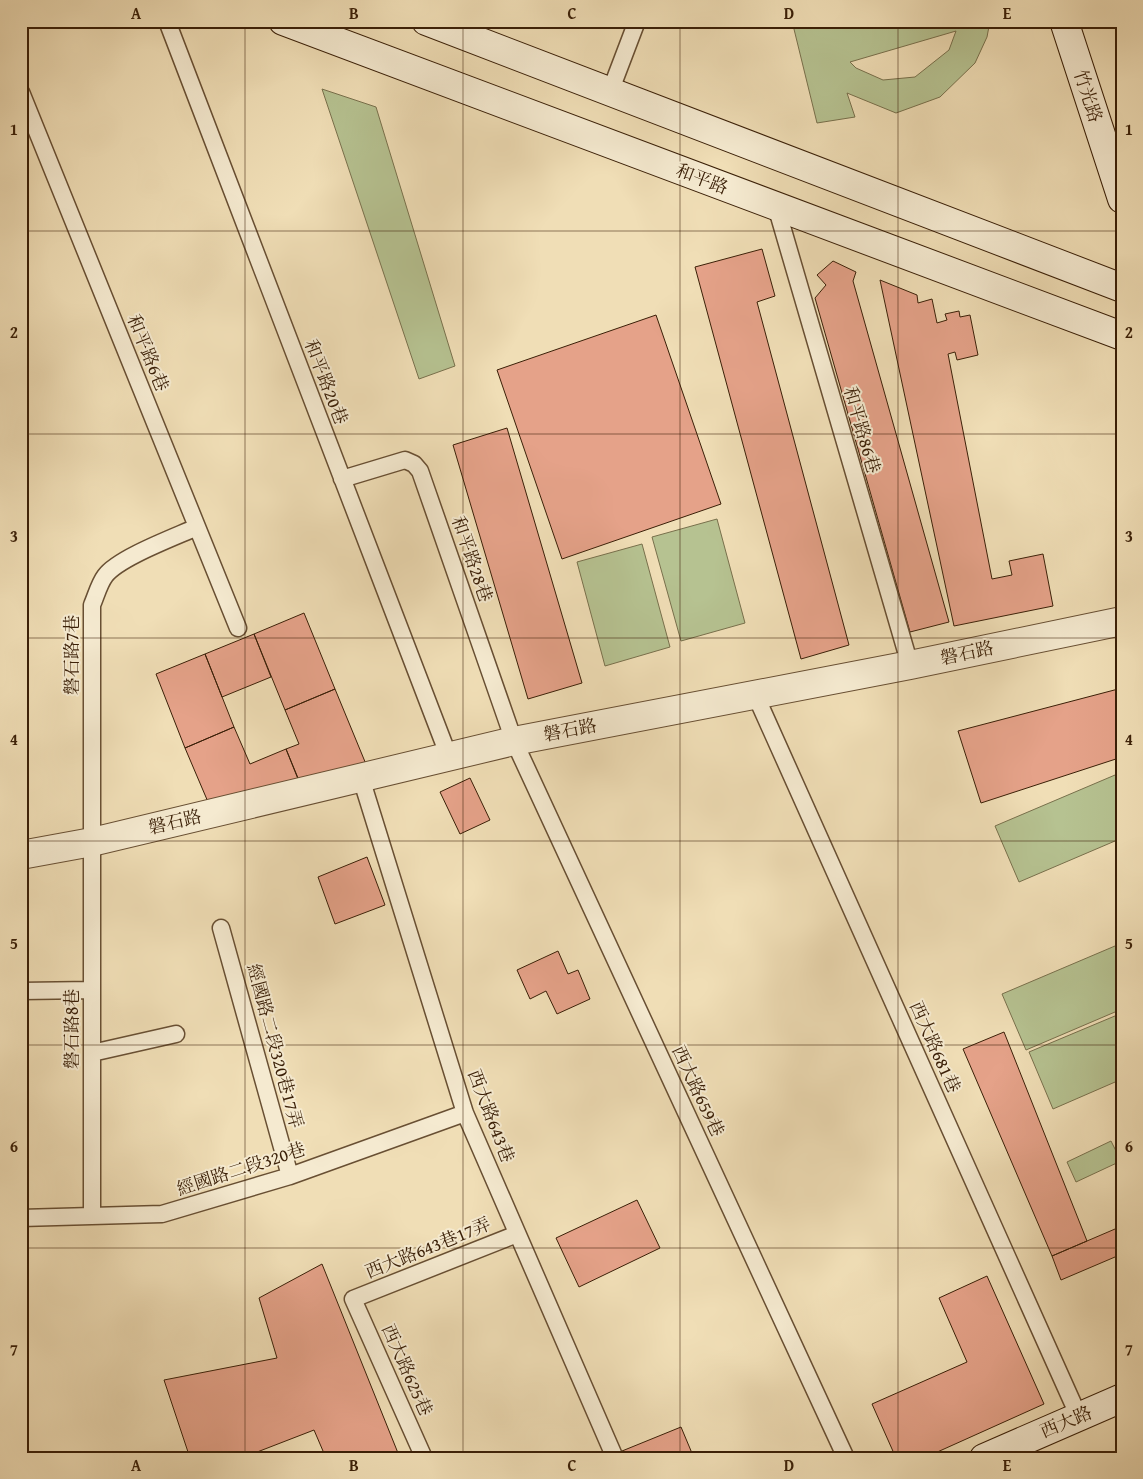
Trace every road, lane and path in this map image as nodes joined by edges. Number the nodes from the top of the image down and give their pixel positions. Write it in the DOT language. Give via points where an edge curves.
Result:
graph roads {
  1 [pos="167,21"];
  2 [pos="426,21"];
  3 [pos="637,21"];
  4 [pos="1064,21"];
  5 [pos="300,24"];
  6 [pos="21,92"];
  7 [pos="610,92"];
  8 [pos="1122,199"];
  9 [pos="776,206"];
  10 [pos="1122,288"];
  11 [pos="1122,336"];
  12 [pos="342,479"];
  13 [pos="197,527"];
  14 [pos="1122,620"];
  15 [pos="238,628"];
  16 [pos="910,665"];
  17 [pos="755,694"];
  18 [pos="514,741"];
  19 [pos="449,756"];
  20 [pos="361,778"];
  21 [pos="92,842"];
  22 [pos="21,854"];
  23 [pos="221,928"];
  24 [pos="92,990"];
  25 [pos="21,992"];
  26 [pos="176,1034"];
  27 [pos="92,1053"];
  28 [pos="465,1113"];
  29 [pos="290,1176"];
  30 [pos="92,1216"];
  31 [pos="21,1218"];
  32 [pos="517,1234"];
  33 [pos="353,1299"];
  34 [pos="1122,1398"];
  35 [pos="1079,1417"];
  36 [pos="424,1458"];
  37 [pos="615,1458"];
  38 [pos="846,1458"];
  39 [pos="984,1458"];
  1 -- 12 [label="lane, 和平路20巷"];
  2 -- 7 [label="street"];
  3 -- 7 [label="lane"];
  4 -- 8 [label="street, 竹光路"];
  5 -- 9 [label="street, 和平路"];
  6 -- 13 [label="lane, 和平路6巷"];
  7 -- 10 [label="street"];
  9 -- 11 [label="street, 和平路"];
  9 -- 16 [label="lane, 和平路86巷"];
  12 -- 18 [label="lane, 和平路28巷" via="405,460 420,471"];
  12 -- 19 [label="lane, 和平路20巷"];
  13 -- 15 [label="lane, 和平路6巷"];
  13 -- 21 [label="lane, 磐石路7巷" via="115,567 104,577 92,605"];
  14 -- 16 [label="street, 磐石路"];
  16 -- 17 [label="street, 磐石路"];
  17 -- 18 [label="street, 磐石路"];
  17 -- 35 [label="lane, 西大路681巷"];
  18 -- 19 [label="street, 磐石路"];
  18 -- 38 [label="lane, 西大路659巷"];
  19 -- 20 [label="street, 磐石路"];
  20 -- 21 [label="street, 磐石路"];
  20 -- 28 [label="lane, 西大路643巷"];
  21 -- 22 [label="street, 磐石路"];
  21 -- 24 [label="lane, 磐石路8巷"];
  23 -- 29 [label="lane, 經國路二段320巷17弄"];
  24 -- 25 [label="lane"];
  24 -- 27 [label="lane, 磐石路8巷"];
  26 -- 27 [label="lane"];
  27 -- 30 [label="lane, 磐石路8巷"];
  28 -- 29 [label="lane, 經國路二段320巷"];
  28 -- 32 [label="lane, 西大路643巷"];
  29 -- 30 [label="lane, 經國路二段320巷" via="162,1214"];
  30 -- 31 [label="lane, 經國路二段320巷"];
  32 -- 33 [label="lane, 西大路643巷17弄"];
  32 -- 37 [label="lane, 西大路643巷"];
  33 -- 36 [label="lane, 西大路625巷"];
  34 -- 35 [label="street, 西大路"];
  35 -- 39 [label="street, 西大路"];
}
